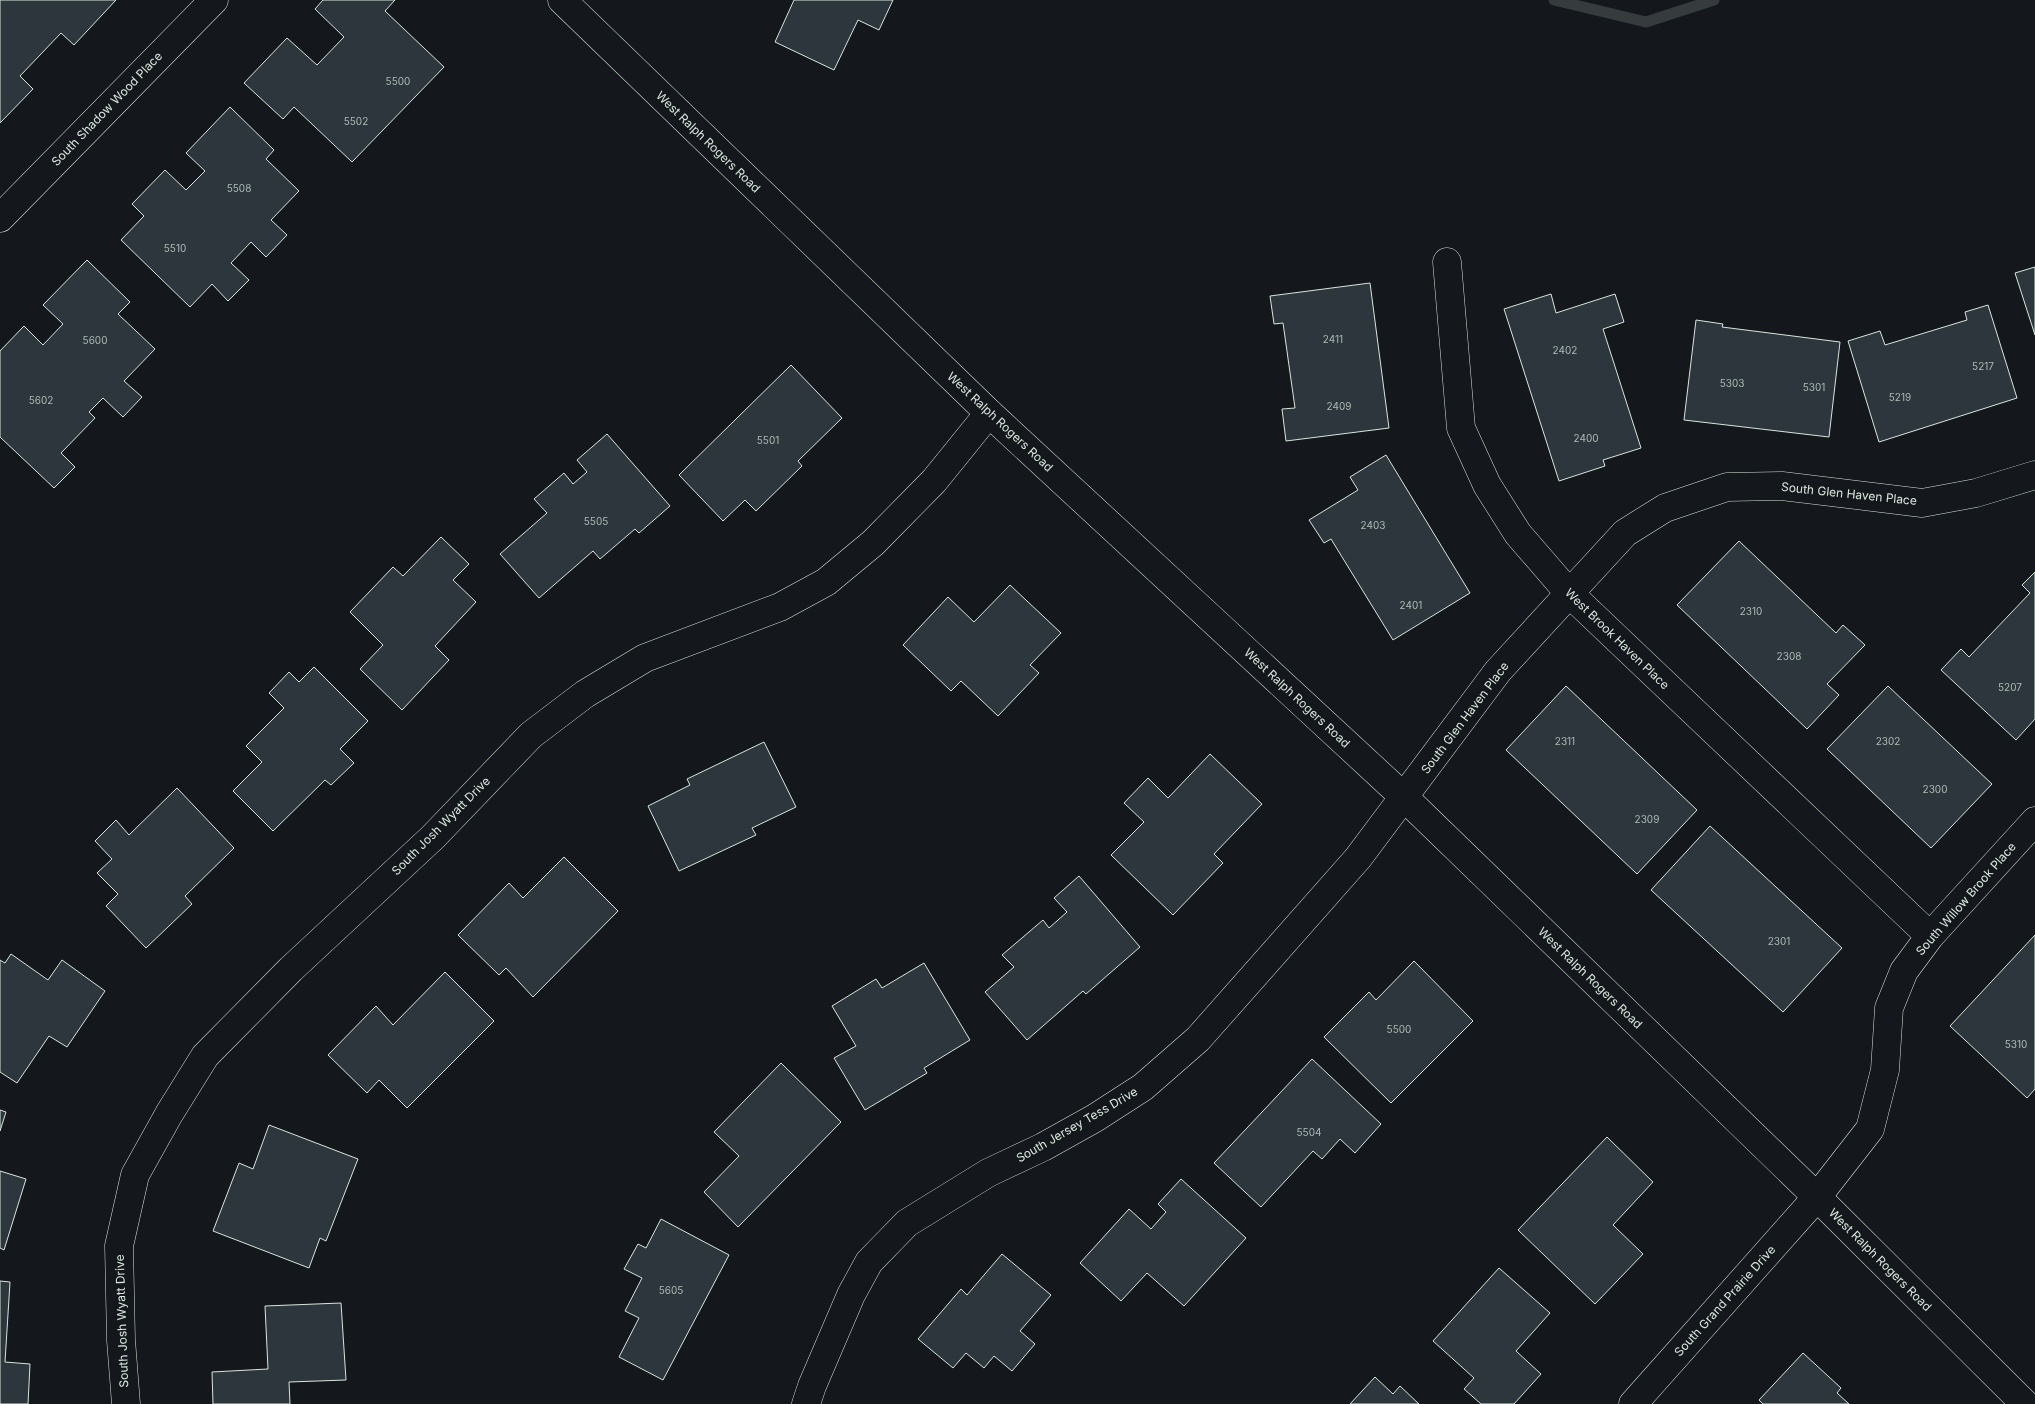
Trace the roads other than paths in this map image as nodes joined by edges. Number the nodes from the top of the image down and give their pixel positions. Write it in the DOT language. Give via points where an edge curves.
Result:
graph roads {
  1 [pos="214,0"];
  2 [pos="562,0"];
  3 [pos="0,218"];
  4 [pos="1447,262"];
  5 [pos="989,413"];
  6 [pos="2035,475"];
  7 [pos="1569,593"];
  8 [pos="1405,798"];
  9 [pos="2035,821"];
  10 [pos="1930,936"];
  11 [pos="1817,1197"];
  12 [pos="126,1404"];
  13 [pos="806,1404"];
  14 [pos="1633,1404"];
  15 [pos="2025,1404"];
  1 -- 3 [label="street, South Shadow Wood Place"];
  2 -- 5 [label="street, West Ralph Rogers Road"];
  4 -- 7 [label="street, West Brook Haven Place" via="1462,428 1487,486 1512,526"];
  5 -- 8 [label="street, West Ralph Rogers Road"];
  5 -- 12 [label="street, South Josh Wyatt Drive" via="927,488 873,543 826,582 780,607 645,658 585,694 531,735 433,837 291,969 205,1056 135,1175 119,1246"];
  6 -- 7 [label="street, South Glen Haven Place" via="1976,493 1922,503 1782,486 1727,488 1665,508 1625,533"];
  7 -- 8 [label="street, South Glen Haven Place" via="1498,671"];
  7 -- 10 [label="street, West Brook Haven Place"];
  8 -- 11 [label="street, West Ralph Rogers Road"];
  8 -- 13 [label="street, South Jersey Tess Drive" via="1358,858 1198,1039 1143,1087 1043,1147 988,1173 907,1223 869,1262 847,1304"];
  9 -- 10 [label="street, South Willow Brook Place"];
  10 -- 11 [label="street, South Willow Brook Place" via="1904,971 1889,1008 1885,1070 1870,1129"];
  11 -- 14 [label="street, South Grand Prairie Drive"];
  11 -- 15 [label="street, West Ralph Rogers Road"];
}
